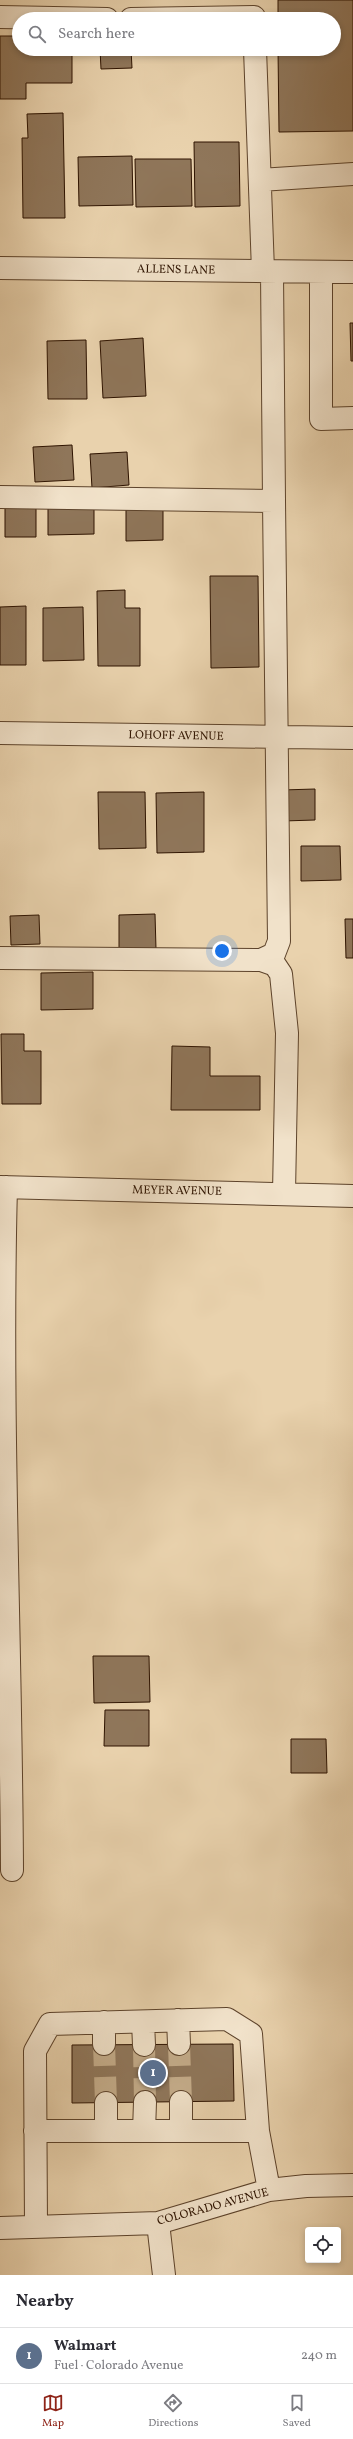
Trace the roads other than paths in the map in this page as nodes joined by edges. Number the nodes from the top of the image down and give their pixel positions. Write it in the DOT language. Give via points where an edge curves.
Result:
graph roads {
  1 [pos="0,17"];
  2 [pos="12,17"];
  3 [pos="255,56"];
  4 [pos="353,174"];
  5 [pos="260,180"];
  6 [pos="0,268"];
  7 [pos="268,272"];
  8 [pos="321,272"];
  9 [pos="353,272"];
  10 [pos="353,418"];
  11 [pos="0,497"];
  12 [pos="274,501"];
  13 [pos="0,733"];
  14 [pos="277,737"];
  15 [pos="353,738"];
  16 [pos="0,958"];
  17 [pos="261,960"];
  18 [pos="3,1187"];
  19 [pos="284,1193"];
  20 [pos="353,1196"];
  21 [pos="12,1870"];
  22 [pos="178,2020"];
  23 [pos="104,2022"];
  24 [pos="143,2022"];
  25 [pos="104,2044"];
  26 [pos="179,2044"];
  27 [pos="144,2045"];
  28 [pos="145,2102"];
  29 [pos="181,2102"];
  30 [pos="106,2103"];
  31 [pos="35,2131"];
  32 [pos="106,2131"];
  33 [pos="144,2131"];
  34 [pos="181,2131"];
  35 [pos="258,2131"];
  36 [pos="353,2185"];
  37 [pos="268,2190"];
  38 [pos="158,2223"];
  39 [pos="36,2227"];
  40 [pos="0,2228"];
  41 [pos="164,2275"];
  1 -- 2 [label="street"];
  3 -- 5 [label="street"];
  4 -- 5 [label="street"];
  5 -- 7 [label="street"];
  6 -- 7 [label="street, ALLENS LANE"];
  7 -- 8 [label="street, ALLENS LANE"];
  7 -- 12 [label="street"];
  8 -- 9 [label="street, ALLENS LANE"];
  8 -- 10 [label="street" via="321,419"];
  11 -- 12 [label="street"];
  12 -- 14 [label="street"];
  13 -- 14 [label="street, LOHOFF AVENUE"];
  14 -- 15 [label="street, LOHOFF AVENUE"];
  14 -- 17 [label="street" via="279,941 274,954"];
  16 -- 17 [label="street"];
  17 -- 19 [label="street" via="275,965 281,974 285,1011 287,1033"];
  18 -- 19 [label="street, MEYER AVENUE"];
  18 -- 21 [label="street" via="5,1576 12,1708"];
  19 -- 20 [label="street, MEYER AVENUE"];
  22 -- 24 [label="street"];
  22 -- 26 [label="street"];
  22 -- 35 [label="street" via="227,2019 251,2034"];
  23 -- 24 [label="street"];
  23 -- 25 [label="street"];
  23 -- 31 [label="street" via="50,2024 35,2051"];
  24 -- 27 [label="street"];
  28 -- 33 [label="street"];
  29 -- 34 [label="street"];
  30 -- 32 [label="street"];
  31 -- 32 [label="street"];
  31 -- 39 [label="street"];
  32 -- 33 [label="street"];
  33 -- 34 [label="street"];
  34 -- 35 [label="street"];
  35 -- 37 [label="street"];
  36 -- 37 [label="street, COLORADO AVENUE"];
  37 -- 38 [label="street, COLORADO AVENUE"];
  38 -- 39 [label="street, COLORADO AVENUE"];
  38 -- 41 [label="street"];
  39 -- 40 [label="street, COLORADO AVENUE"];
}
